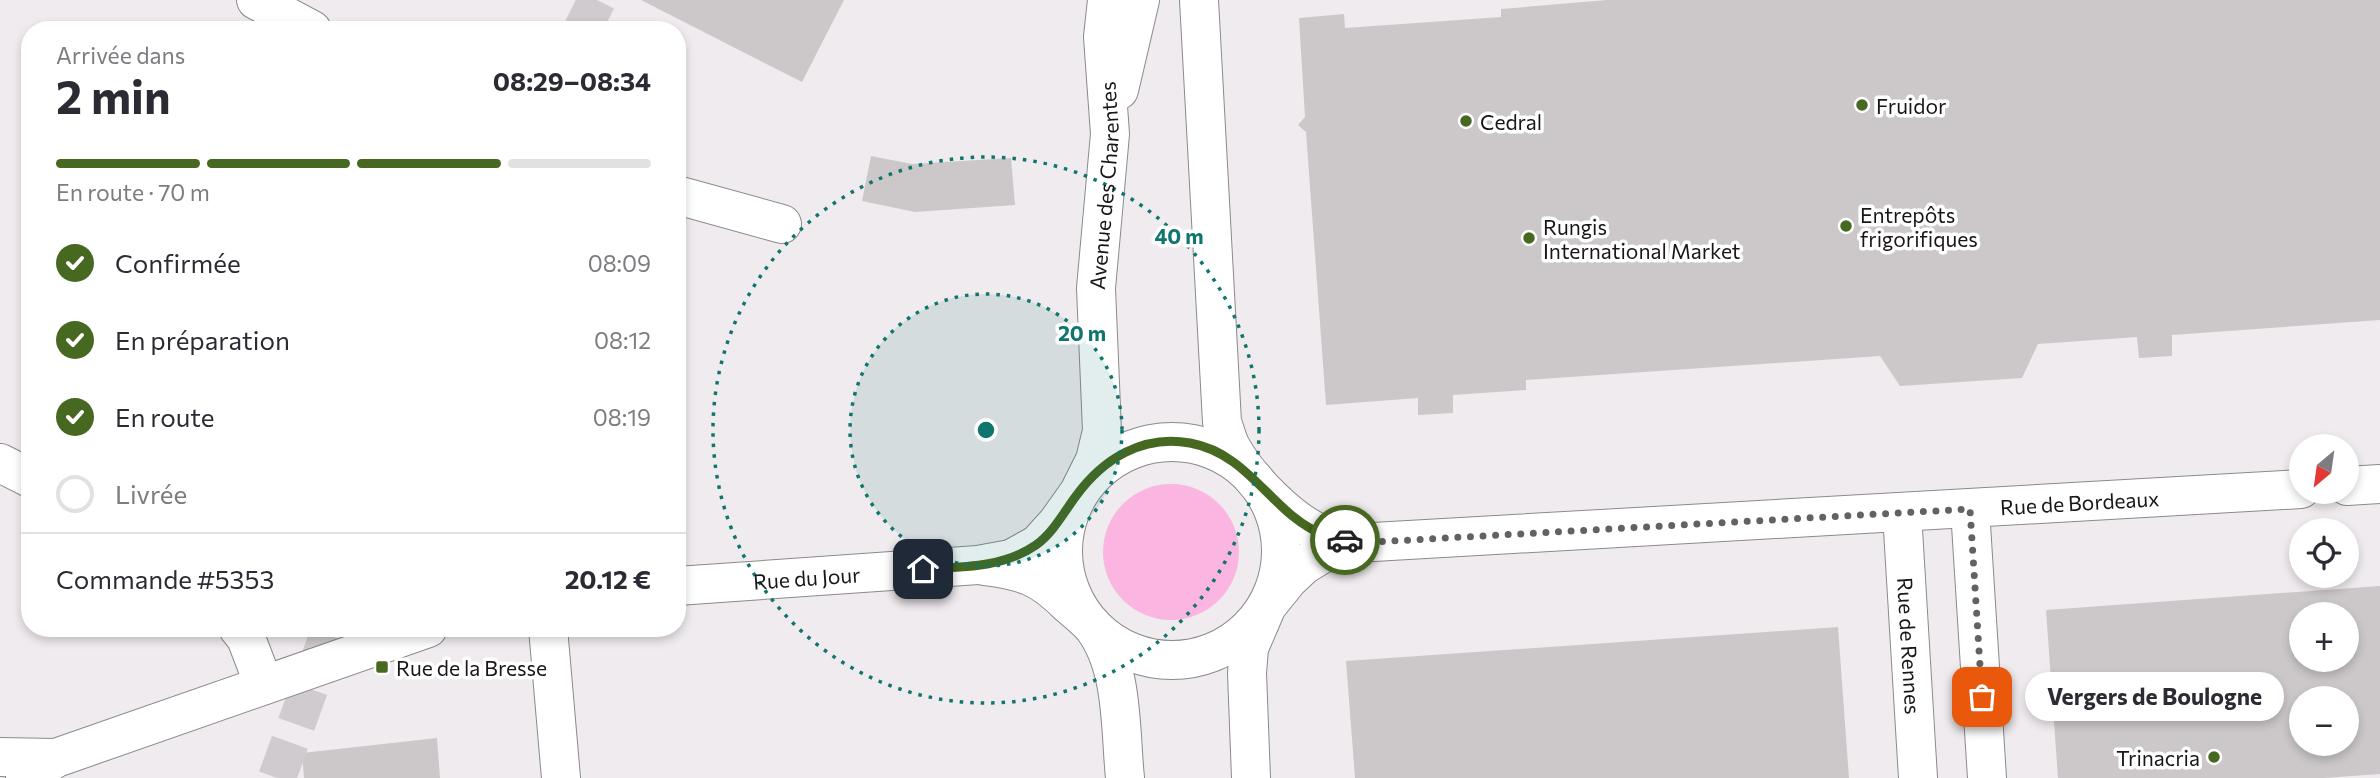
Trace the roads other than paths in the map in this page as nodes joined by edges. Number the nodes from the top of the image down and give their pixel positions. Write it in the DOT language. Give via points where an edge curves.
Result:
graph roads {
  1 [pos="256,0"];
  2 [pos="1107,0"];
  3 [pos="1140,0"];
  4 [pos="1199,0"];
  5 [pos="295,21"];
  6 [pos="1110,134"];
  7 [pos="686,197"];
  8 [pos="782,224"];
  9 [pos="0,463"];
  10 [pos="1247,471"];
  11 [pos="21,474"];
  12 [pos="2380,484"];
  13 [pos="2359,485"];
  14 [pos="2289,490"];
  15 [pos="1079,492"];
  16 [pos="1970,509"];
  17 [pos="1902,513"];
  18 [pos="1356,543"];
  19 [pos="978,565"];
  20 [pos="686,585"];
  21 [pos="1267,606"];
  22 [pos="1093,627"];
  23 [pos="245,637"];
  24 [pos="402,637"];
  25 [pos="549,637"];
  26 [pos="264,685"];
  27 [pos="0,757"];
  28 [pos="41,768"];
  29 [pos="561,778"];
  30 [pos="1125,778"];
  31 [pos="1251,778"];
  32 [pos="1918,778"];
  33 [pos="1987,778"];
  1 -- 5 [label="street"];
  2 -- 6 [label="street, Avenue des Charentes" via="1103,37"];
  3 -- 6 [label="street"];
  4 -- 10 [label="street" via="1222,422"];
  6 -- 15 [label="street, Avenue des Charentes" via="1096,288 1102,431 1095,460"];
  7 -- 8 [label="street"];
  9 -- 11 [label="street"];
  10 -- 15 [label="street" via="1220,453 1190,443 1158,442 1127,450 1100,468"];
  10 -- 18 [label="street, Rue de Bordeaux" via="1301,522 1324,535"];
  10 -- 21 [label="street" via="1269,501 1280,535 1279,571"];
  12 -- 13 [label="street"];
  14 -- 16 [label="street, Rue de Bordeaux"];
  15 -- 19 [label="street, Rue du Jour" via="1038,544 1012,559"];
  15 -- 22 [label="street" via="1065,526 1062,562 1072,597"];
  16 -- 17 [label="street, Rue de Bordeaux"];
  16 -- 33 [label="street"];
  17 -- 18 [label="street, Rue de Bordeaux"];
  17 -- 32 [label="street, Rue de Rennes"];
  18 -- 21 [label="street, Rue de Bordeaux" via="1325,552 1304,565"];
  19 -- 20 [label="street, Rue du Jour"];
  19 -- 22 [label="street, Rue du Jour" via="1012,569 1039,579"];
  21 -- 22 [label="street" via="1246,632 1218,651 1185,660 1152,658 1120,648"];
  21 -- 31 [label="street" via="1249,648"];
  22 -- 30 [label="street" via="1109,657 1116,687"];
  23 -- 26 [label="street"];
  24 -- 26 [label="street"];
  25 -- 29 [label="street"];
  26 -- 28 [label="street"];
  27 -- 28 [label="street"];
}
